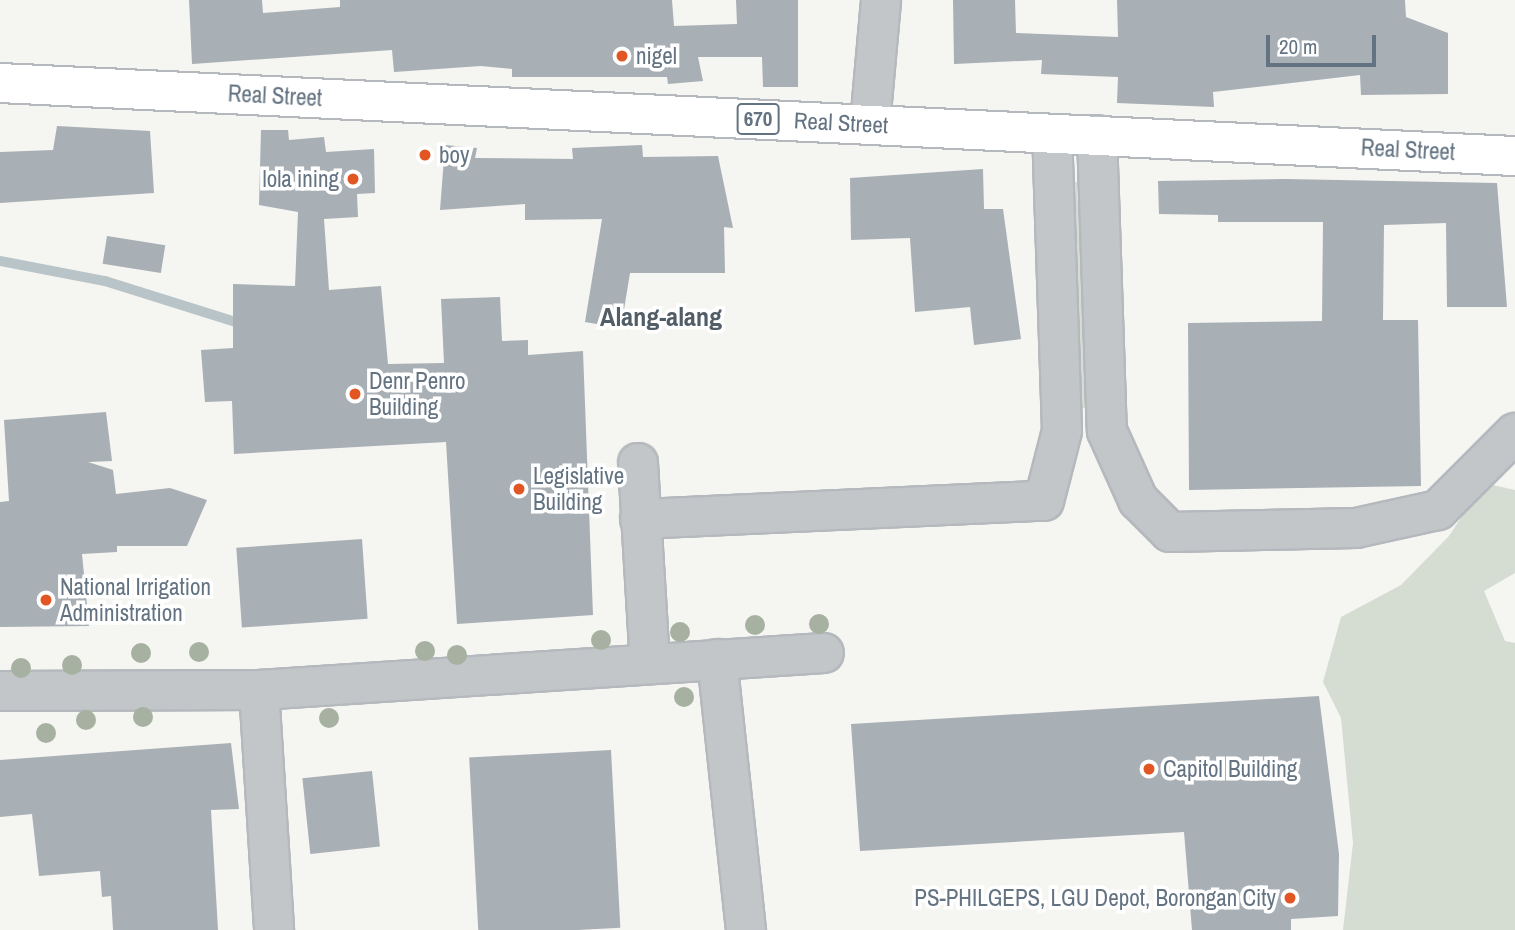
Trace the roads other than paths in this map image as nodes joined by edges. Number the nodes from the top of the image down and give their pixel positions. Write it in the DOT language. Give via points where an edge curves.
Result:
graph roads {
  1 [pos="881,0"];
  2 [pos="0,83"];
  3 [pos="870,124"];
  4 [pos="1052,135"];
  5 [pos="1097,135"];
  6 [pos="1515,156"];
  7 [pos="1062,431"];
  8 [pos="1107,431"];
  9 [pos="1515,433"];
  10 [pos="638,463"];
  11 [pos="640,519"];
  12 [pos="824,653"];
  13 [pos="716,659"];
  14 [pos="650,664"];
  15 [pos="259,690"];
  16 [pos="0,691"];
  17 [pos="274,930"];
  18 [pos="746,930"];
  1 -- 3 [label="lane"];
  2 -- 3 [label="main road, Real Street / 670"];
  3 -- 4 [label="main road, Real Street / 670"];
  4 -- 5 [label="main road, Real Street / 670"];
  4 -- 7 [label="lane"];
  5 -- 6 [label="main road, Real Street / 670"];
  5 -- 8 [label="lane"];
  7 -- 8 [label="lane"];
  7 -- 11 [label="lane" via="1044,501"];
  8 -- 9 [label="lane" via="1138,500 1170,532 1356,527 1438,510"];
  10 -- 11 [label="lane"];
  11 -- 14 [label="lane"];
  12 -- 13 [label="lane"];
  13 -- 14 [label="lane"];
  13 -- 18 [label="lane"];
  14 -- 15 [label="lane"];
  15 -- 16 [label="lane"];
  15 -- 17 [label="lane"];
}
